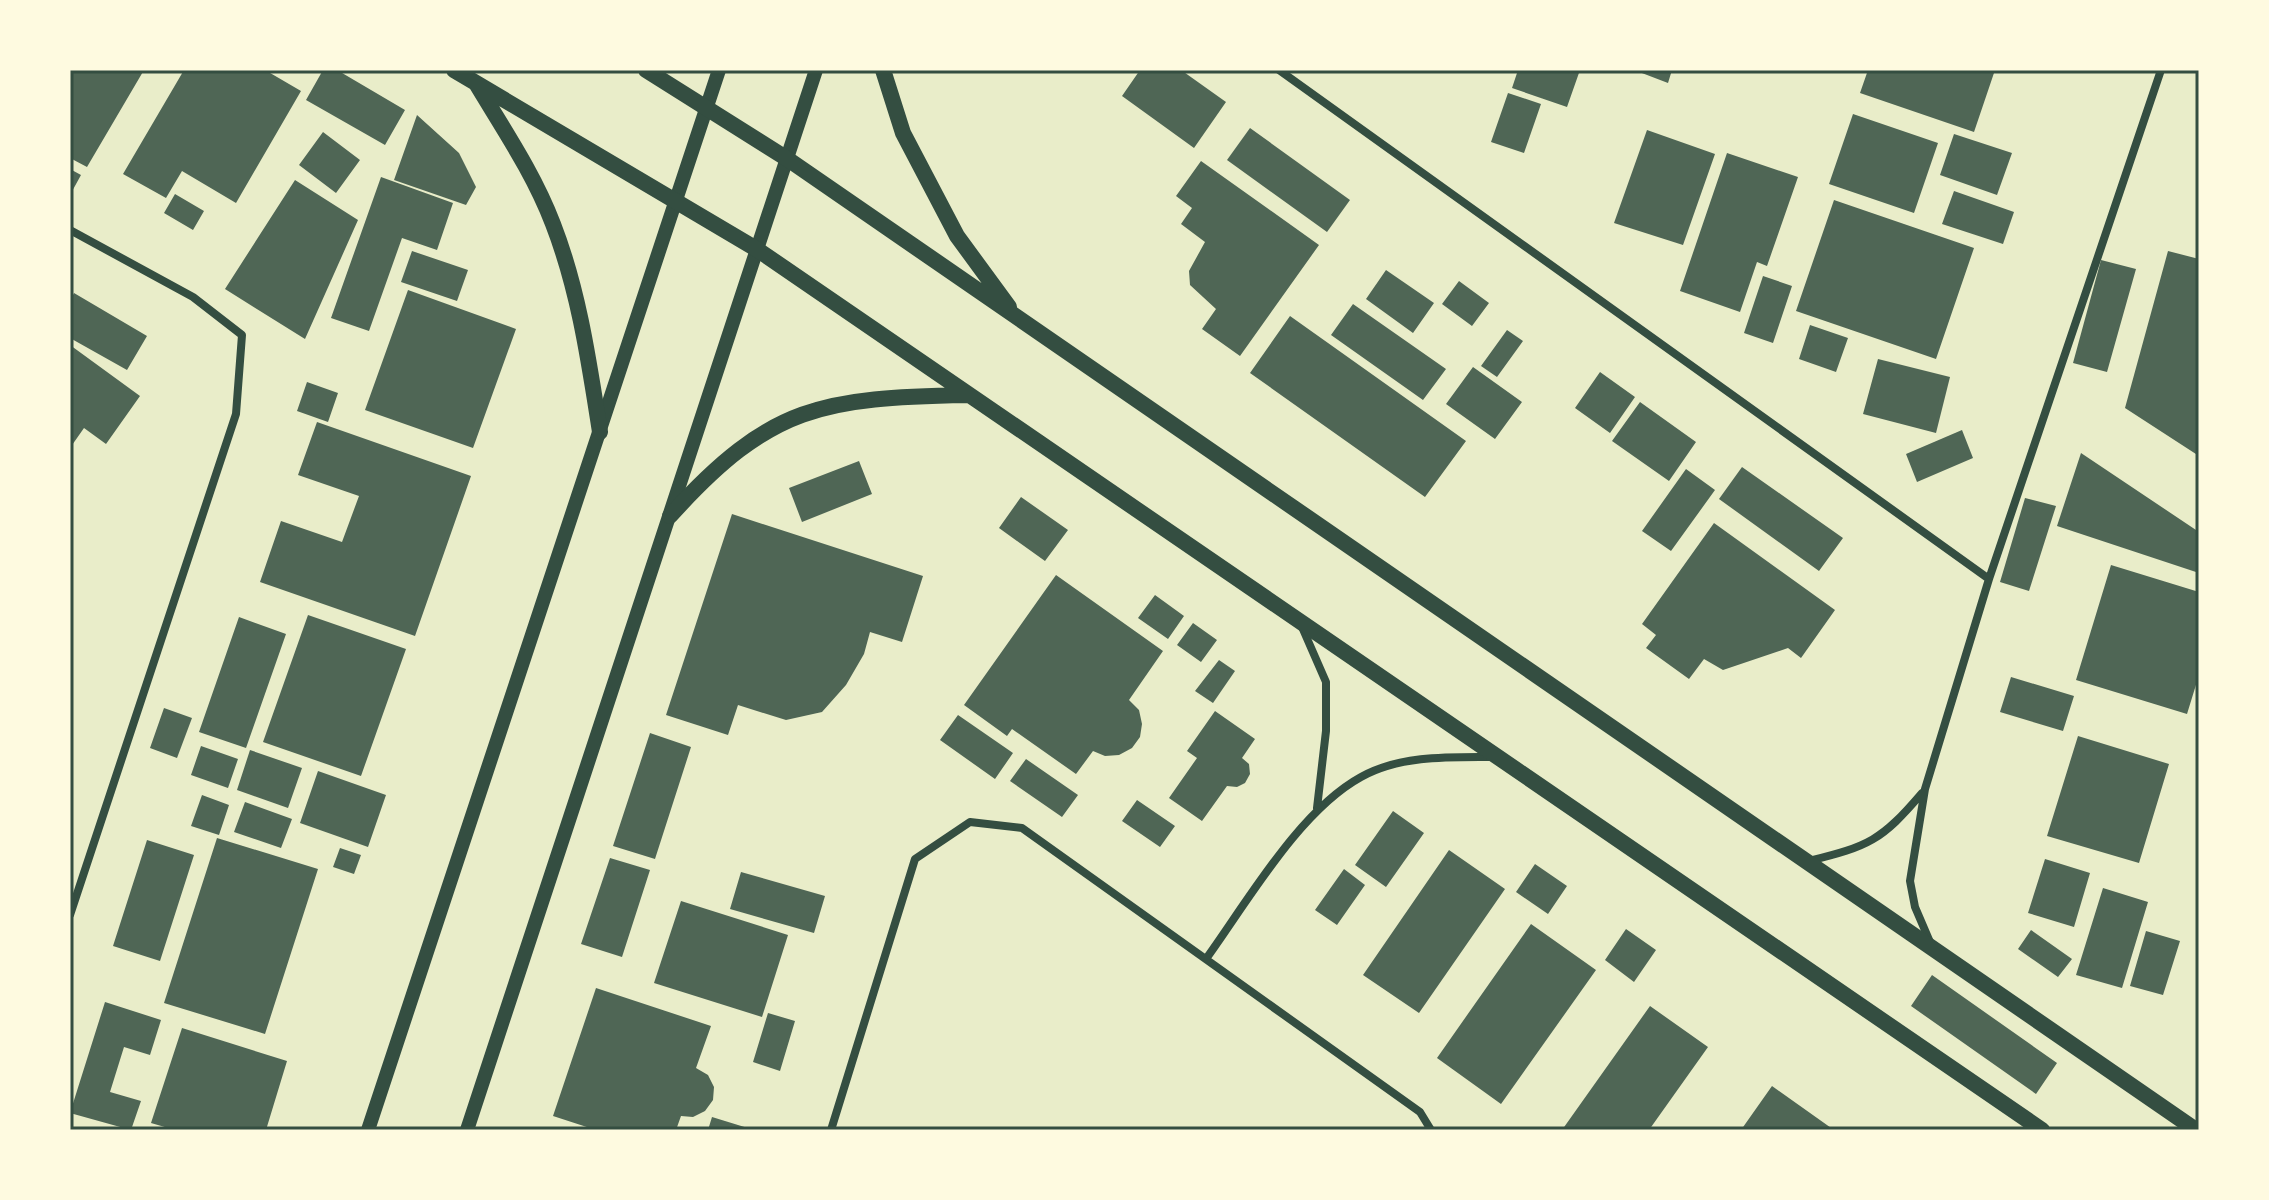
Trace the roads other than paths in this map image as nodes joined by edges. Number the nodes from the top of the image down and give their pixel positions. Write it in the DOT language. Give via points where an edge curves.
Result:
graph roads {
  1 [pos="454,70"];
  2 [pos="646,70"];
  3 [pos="719,70"];
  4 [pos="816,70"];
  5 [pos="883,70"];
  6 [pos="1279,70"];
  7 [pos="2161,70"];
  8 [pos="476,83"];
  9 [pos="707,108"];
  10 [pos="789,160"];
  11 [pos="676,201"];
  12 [pos="70,230"];
  13 [pos="758,250"];
  14 [pos="1015,315"];
  15 [pos="969,395"];
  16 [pos="600,432"];
  17 [pos="670,516"];
  18 [pos="1989,579"];
  19 [pos="1299,621"];
  20 [pos="1499,757"];
  21 [pos="1925,789"];
  22 [pos="1317,808"];
  23 [pos="1809,861"];
  24 [pos="70,915"];
  25 [pos="1933,949"];
  26 [pos="1206,959"];
  27 [pos="368,1130"];
  28 [pos="467,1130"];
  29 [pos="831,1130"];
  30 [pos="1431,1130"];
  31 [pos="2042,1130"];
  32 [pos="2196,1130"];
  1 -- 8 [label="main road"];
  2 -- 9 [label="main road"];
  3 -- 9 [label="street"];
  4 -- 10 [label="street"];
  5 -- 14 [label="main road" via="903,133 957,236"];
  6 -- 18 [label="street"];
  7 -- 18 [label="street"];
  8 -- 11 [label="main road"];
  8 -- 16 [label="main road" via="526,165 553,224 581,314"];
  9 -- 10 [label="main road"];
  9 -- 11 [label="street"];
  10 -- 13 [label="street"];
  10 -- 14 [label="main road"];
  11 -- 13 [label="main road"];
  11 -- 16 [label="street"];
  12 -- 24 [label="street" via="193,297 242,335 236,414"];
  13 -- 15 [label="main road"];
  13 -- 17 [label="street"];
  14 -- 23 [label="main road"];
  15 -- 17 [label="main road" via="876,397 806,411 765,430 713,468"];
  15 -- 19 [label="main road"];
  16 -- 27 [label="street"];
  17 -- 28 [label="street"];
  18 -- 21 [label="street"];
  19 -- 20 [label="main road"];
  19 -- 22 [label="street" via="1326,682"];
  20 -- 22 [label="street" via="1429,757 1363,775"];
  20 -- 31 [label="main road"];
  21 -- 23 [label="street" via="1892,828 1868,845"];
  21 -- 25 [label="street" via="1910,881"];
  22 -- 26 [label="street"];
  23 -- 25 [label="main road"];
  25 -- 32 [label="main road"];
  26 -- 29 [label="street" via="1022,828 970,822 915,859"];
  26 -- 30 [label="street" via="1420,1112"];
}
